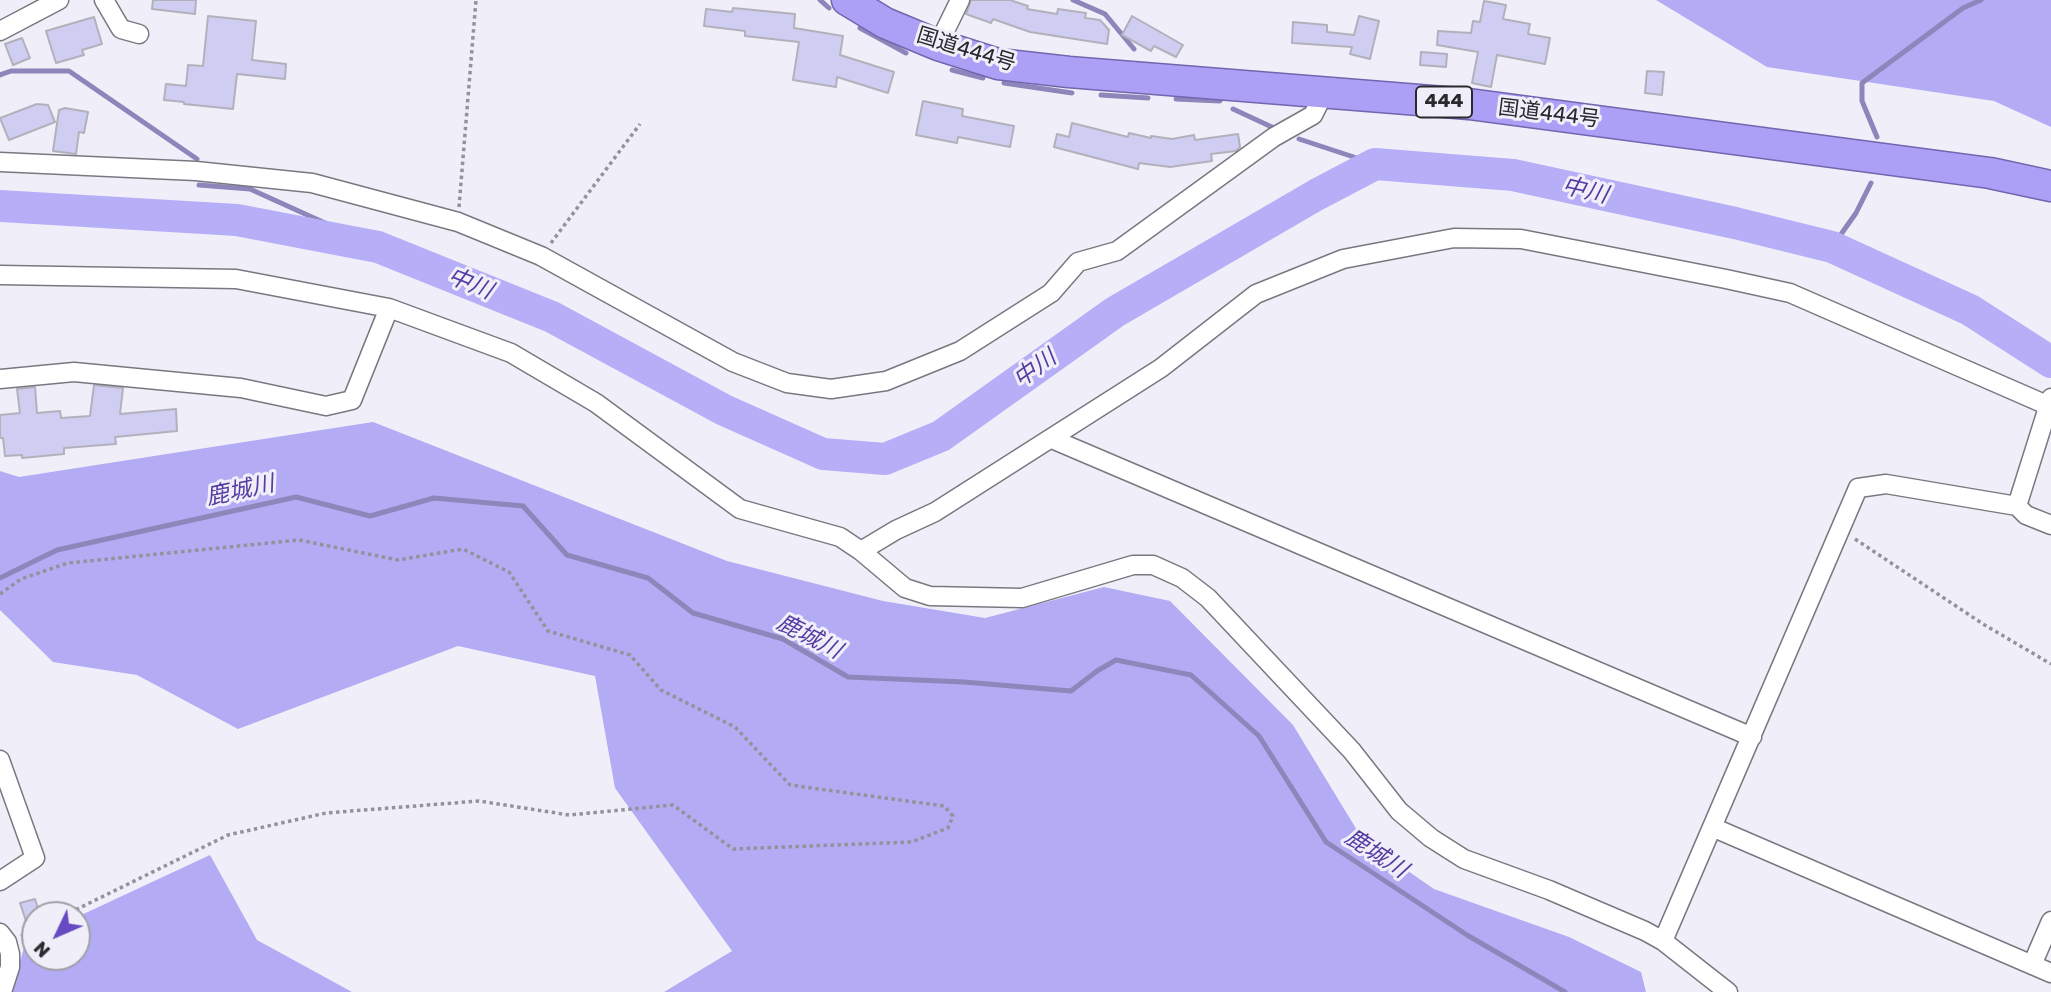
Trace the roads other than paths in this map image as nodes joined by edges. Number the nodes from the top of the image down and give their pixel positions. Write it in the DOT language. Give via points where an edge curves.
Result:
graph roads {
  1 [pos="59,0"];
  2 [pos="104,0"];
  3 [pos="847,0"];
  4 [pos="960,0"];
  5 [pos="0,31"];
  6 [pos="139,34"];
  7 [pos="938,45"];
  8 [pos="1324,93"];
  9 [pos="0,162"];
  10 [pos="2051,186"];
  11 [pos="0,275"];
  12 [pos="389,308"];
  13 [pos="0,379"];
  14 [pos="2050,402"];
  15 [pos="1052,439"];
  16 [pos="2017,506"];
  17 [pos="2051,525"];
  18 [pos="861,551"];
  19 [pos="1752,737"];
  20 [pos="0,760"];
  21 [pos="1712,827"];
  22 [pos="0,881"];
  23 [pos="2051,921"];
  24 [pos="0,933"];
  25 [pos="1663,941"];
  26 [pos="2032,965"];
  27 [pos="2051,973"];
  28 [pos="2,992"];
  29 [pos="1728,992"];
  1 -- 5 [label="street"];
  2 -- 6 [label="street" via="121,29"];
  3 -- 7 [label="highway, 国道444号 / 444" via="885,23"];
  4 -- 7 [label="street"];
  7 -- 8 [label="highway, 国道444号 / 444" via="998,64"];
  8 -- 9 [label="street" via="1313,115 1274,137 1117,251 1078,262 1051,293 960,351 886,381 831,389 786,383 733,362 541,256 458,222 312,183 196,171"];
  8 -- 10 [label="highway, 国道444号 / 444" via="1469,104 1990,173"];
  11 -- 12 [label="street" via="236,279"];
  12 -- 13 [label="street" via="352,400 326,406 241,388 74,372"];
  12 -- 18 [label="street" via="512,353 596,403 740,509 840,537"];
  14 -- 15 [label="street" via="1790,293 1521,239 1454,239 1343,259 1256,294 1161,368"];
  14 -- 16 [label="street"];
  15 -- 18 [label="street" via="935,512"];
  15 -- 19 [label="street"];
  16 -- 17 [label="street"];
  16 -- 19 [label="street" via="1886,484 1858,488"];
  18 -- 25 [label="street" via="905,588 930,596 1022,598 1133,565 1153,565 1182,578 1208,598 1352,751 1399,811 1431,838 1464,859 1549,890"];
  19 -- 21 [label="street"];
  20 -- 22 [label="street" via="35,858"];
  21 -- 25 [label="street"];
  21 -- 26 [label="street"];
  23 -- 26 [label="street"];
  24 -- 28 [label="street" via="10,954"];
  25 -- 29 [label="street"];
  26 -- 27 [label="street"];
}
